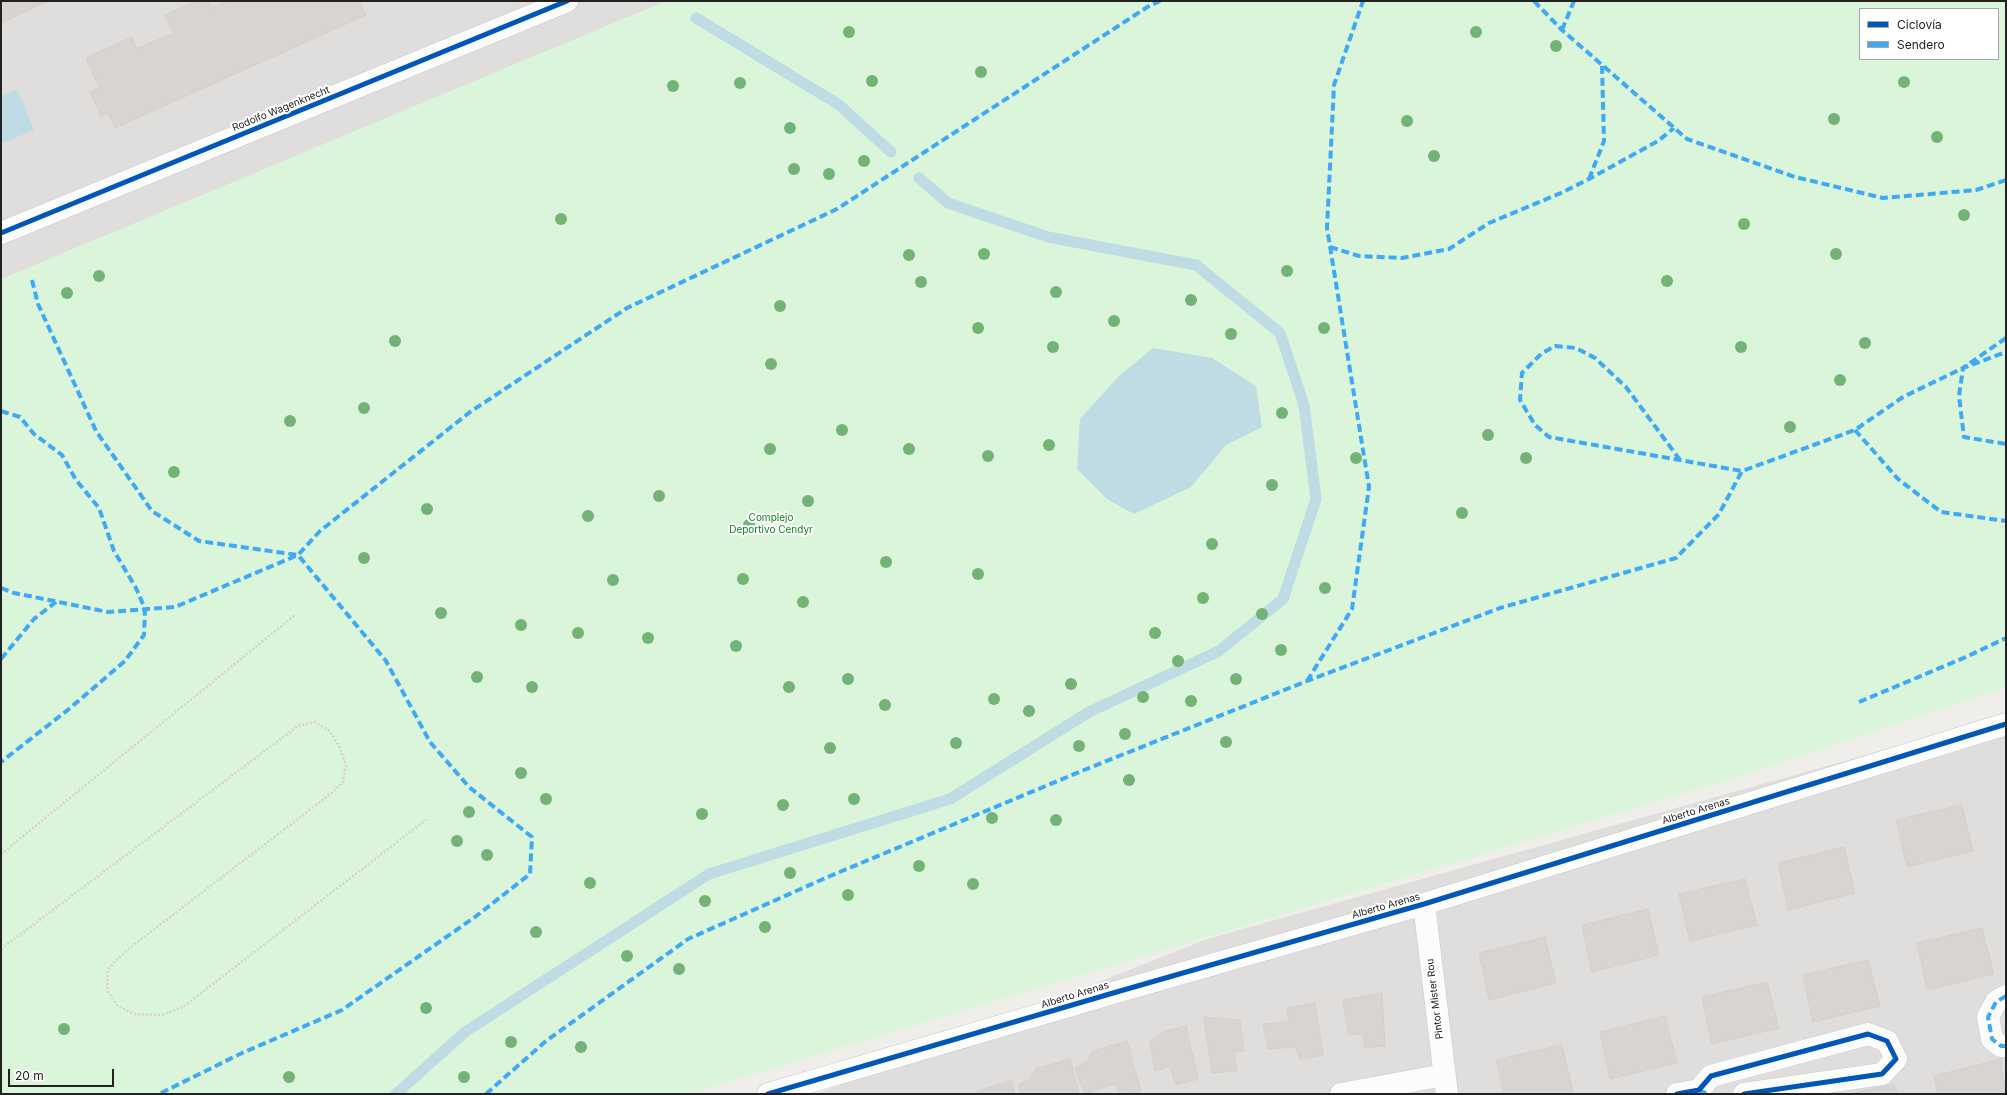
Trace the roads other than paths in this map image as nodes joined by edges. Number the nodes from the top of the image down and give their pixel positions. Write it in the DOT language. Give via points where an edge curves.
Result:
graph roads {
  1 [pos="567,1"];
  2 [pos="1,233"];
  3 [pos="2006,724"];
  4 [pos="1424,904"];
  5 [pos="2006,996"];
  6 [pos="2006,1046"];
  7 [pos="1446,1084"];
  8 [pos="1704,1092"];
  9 [pos="768,1094"];
  10 [pos="1340,1094"];
  11 [pos="1677,1094"];
  12 [pos="1744,1094"];
  1 -- 2 [label="street, Rodolfo Wagenknecht"];
  3 -- 4 [label="street, Alberto Arenas"];
  4 -- 7 [label="street, Pintor Mister Rou"];
  4 -- 9 [label="street, Alberto Arenas"];
  5 -- 6 [label="street" via="1996,1002 1988,1017 1992,1039 2001,1046"];
  7 -- 10 [label="street"];
  8 -- 11 [label="street"];
  8 -- 12 [label="street" via="1711,1076 1868,1034 1888,1041 1896,1059 1882,1074"];
}
